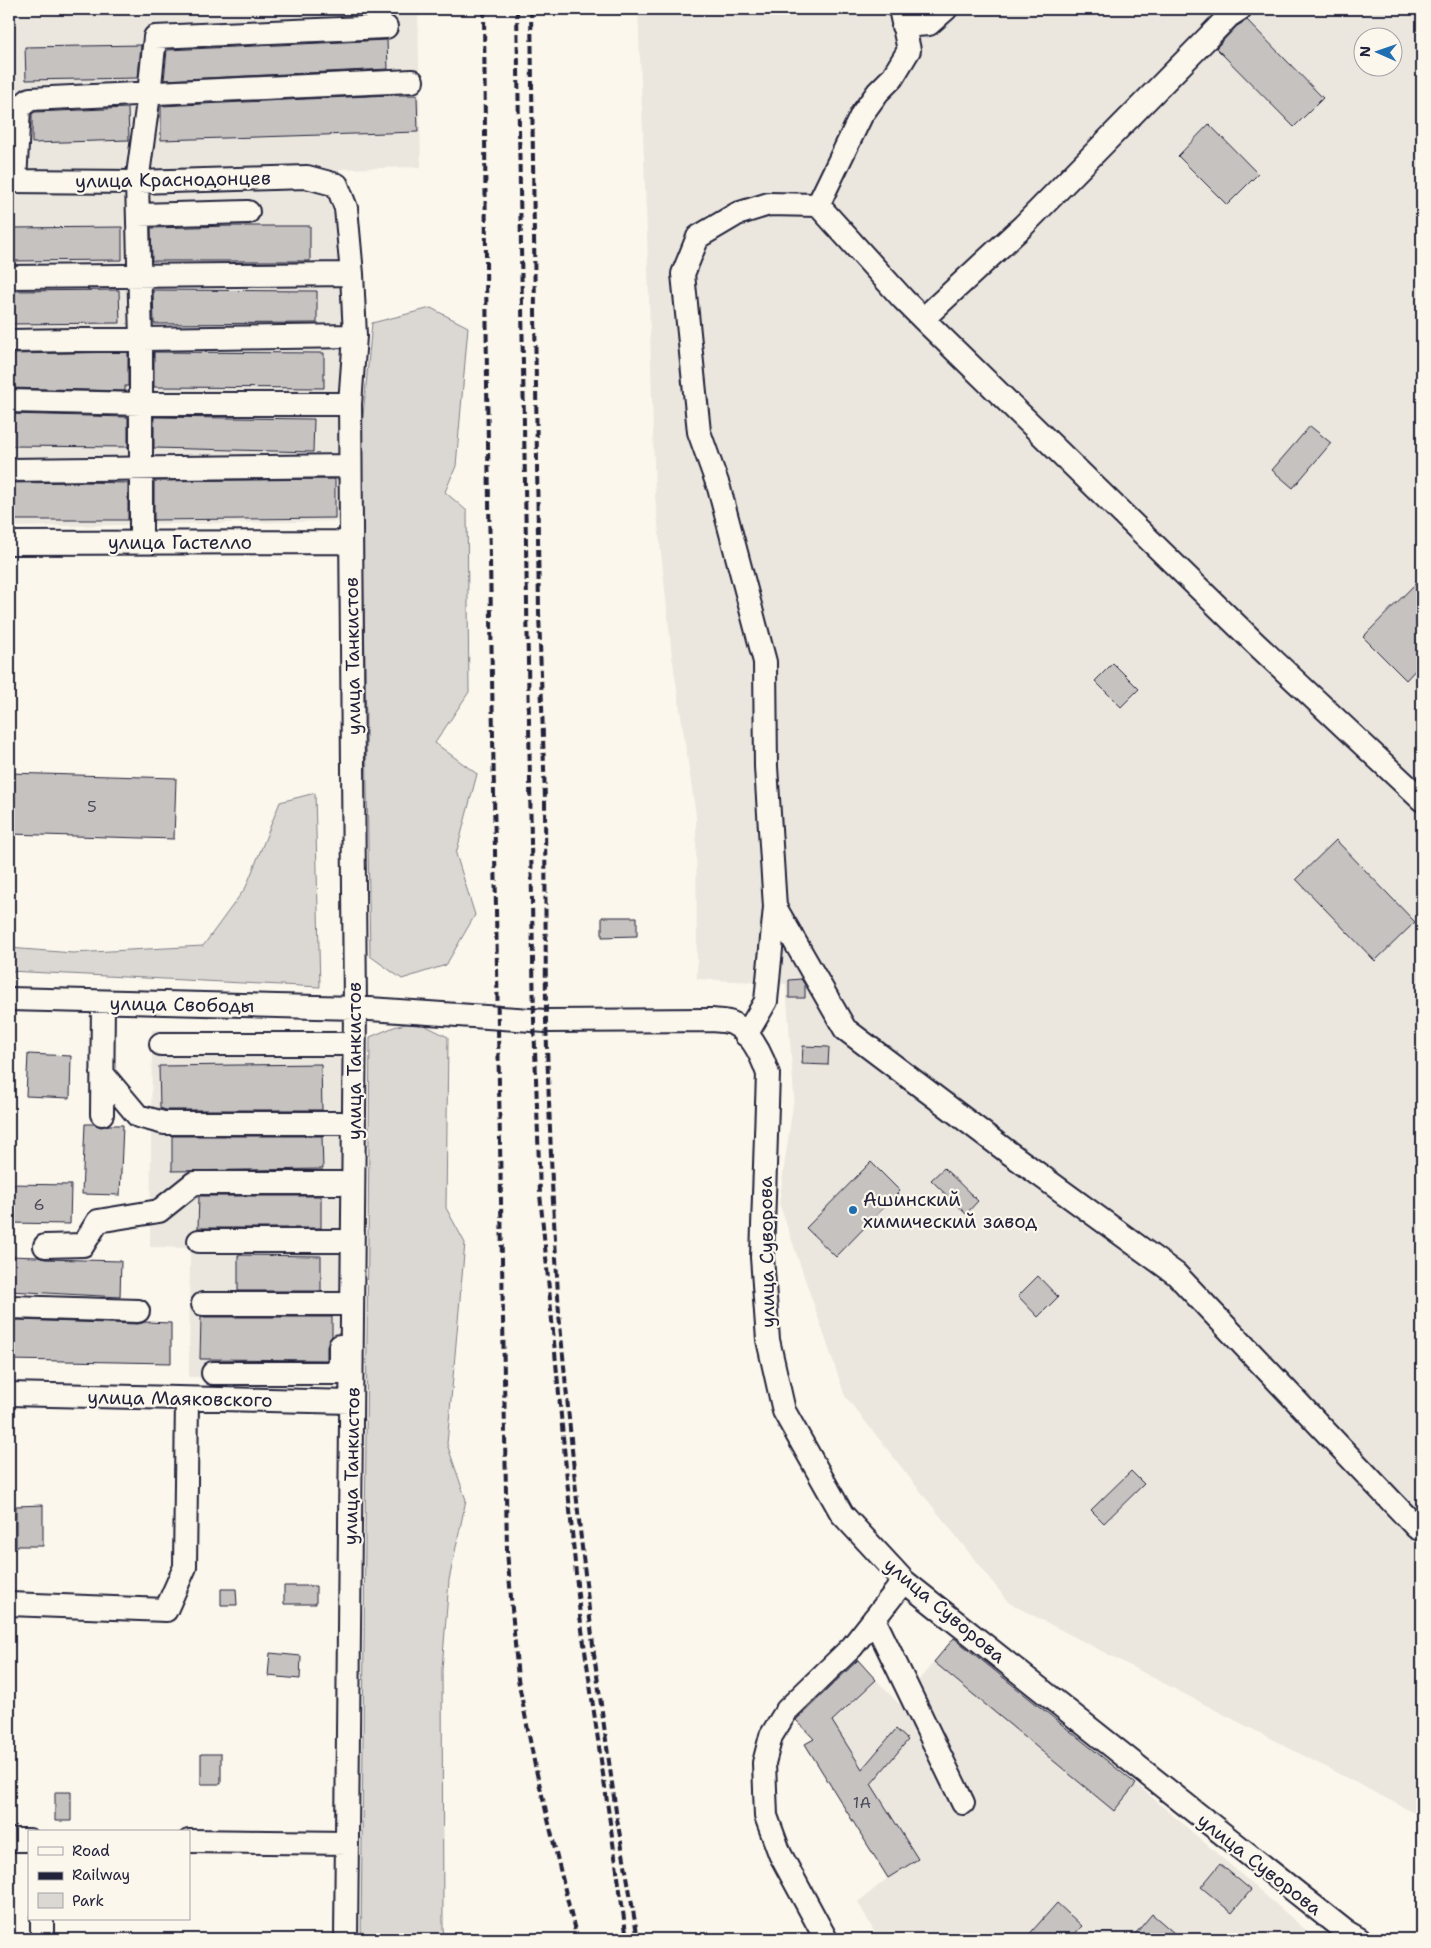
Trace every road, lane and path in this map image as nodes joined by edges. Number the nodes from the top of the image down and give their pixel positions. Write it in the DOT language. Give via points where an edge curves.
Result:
graph roads {
  1 [pos="946,9"];
  2 [pos="1240,9"];
  3 [pos="902,17"];
  4 [pos="386,28"];
  5 [pos="412,81"];
  6 [pos="150,94"];
  7 [pos="12,181"];
  8 [pos="137,182"];
  9 [pos="337,185"];
  10 [pos="818,205"];
  11 [pos="248,212"];
  12 [pos="138,214"];
  13 [pos="352,274"];
  14 [pos="140,276"];
  15 [pos="9,277"];
  16 [pos="923,319"];
  17 [pos="355,336"];
  18 [pos="141,340"];
  19 [pos="9,341"];
  20 [pos="9,401"];
  21 [pos="141,404"];
  22 [pos="350,404"];
  23 [pos="350,466"];
  24 [pos="9,470"];
  25 [pos="141,470"];
  26 [pos="141,541"];
  27 [pos="351,542"];
  28 [pos="9,543"];
  29 [pos="1422,800"];
  30 [pos="775,907"];
  31 [pos="9,999"];
  32 [pos="103,1002"];
  33 [pos="348,1007"];
  34 [pos="746,1035"];
  35 [pos="161,1044"];
  36 [pos="340,1044"];
  37 [pos="102,1073"];
  38 [pos="102,1114"];
  39 [pos="340,1123"];
  40 [pos="340,1183"];
  41 [pos="199,1241"];
  42 [pos="340,1241"];
  43 [pos="45,1246"];
  44 [pos="203,1304"];
  45 [pos="340,1304"];
  46 [pos="9,1310"];
  47 [pos="138,1310"];
  48 [pos="213,1373"];
  49 [pos="9,1394"];
  50 [pos="187,1399"];
  51 [pos="351,1402"];
  52 [pos="1422,1529"];
  53 [pos="904,1581"];
  54 [pos="9,1604"];
  55 [pos="874,1619"];
  56 [pos="963,1803"];
  57 [pos="9,1840"];
  58 [pos="28,1840"];
  59 [pos="190,1842"];
  60 [pos="347,1843"];
  61 [pos="42,1920"];
  62 [pos="42,1939"];
  63 [pos="346,1939"];
  64 [pos="826,1939"];
  65 [pos="1359,1939"];
  1 -- 3 [label="street" via="929,24"];
  2 -- 16 [label="street" via="1229,16 1023,226"];
  3 -- 10 [label="street" via="909,50 892,78 862,114"];
  4 -- 6 [label="street" via="155,37"];
  5 -- 6 [label="street"];
  6 -- 7 [label="street" via="30,99 19,108"];
  6 -- 8 [label="street"];
  7 -- 8 [label="street, улица Краснодонцев"];
  8 -- 9 [label="street, улица Краснодонцев" via="306,177"];
  8 -- 12 [label="street"];
  9 -- 13 [label="street, улица Танкистов" via="346,208"];
  10 -- 16 [label="street"];
  10 -- 30 [label="street" via="769,204 737,214 698,237 683,274 699,432 719,488 765,662 766,767"];
  11 -- 12 [label="street"];
  12 -- 14 [label="street"];
  13 -- 14 [label="street"];
  13 -- 17 [label="street, улица Танкистов"];
  14 -- 15 [label="street"];
  14 -- 18 [label="street"];
  16 -- 29 [label="street" via="1255,643"];
  17 -- 18 [label="street"];
  17 -- 22 [label="street, улица Танкистов"];
  18 -- 19 [label="street"];
  18 -- 21 [label="street"];
  20 -- 21 [label="street"];
  21 -- 22 [label="street"];
  21 -- 25 [label="street"];
  22 -- 23 [label="street, улица Танкистов"];
  23 -- 25 [label="street"];
  23 -- 27 [label="street, улица Танкистов"];
  24 -- 25 [label="street"];
  25 -- 26 [label="street"];
  26 -- 27 [label="street, улица Гастелло"];
  26 -- 28 [label="street, улица Гастелло"];
  27 -- 33 [label="street, улица Танкистов"];
  30 -- 34 [label="street" via="766,1002"];
  30 -- 52 [label="street" via="845,1029 1176,1274 1417,1528"];
  31 -- 32 [label="street, улица Свободы"];
  32 -- 33 [label="street, улица Свободы"];
  32 -- 37 [label="street"];
  33 -- 34 [label="street, улица Суворова" via="546,1021 713,1020 732,1023"];
  33 -- 36 [label="street"];
  33 -- 51 [label="street, улица Танкистов"];
  34 -- 53 [label="street, улица Суворова" via="761,1055 768,1074 762,1257 768,1340 784,1411 842,1514"];
  35 -- 36 [label="street"];
  36 -- 39 [label="street"];
  37 -- 38 [label="street"];
  37 -- 39 [label="street" via="138,1116 164,1123"];
  39 -- 40 [label="street"];
  40 -- 42 [label="street"];
  40 -- 43 [label="street" via="194,1182 159,1211 98,1221 83,1245"];
  41 -- 42 [label="street"];
  42 -- 45 [label="street"];
  44 -- 45 [label="street"];
  45 -- 48 [label="street" via="340,1373"];
  46 -- 47 [label="street" via="11,1307"];
  49 -- 50 [label="street, улица Маяковского"];
  50 -- 51 [label="street, улица Маяковского"];
  50 -- 54 [label="street" via="185,1567 166,1610"];
  51 -- 60 [label="street, улица Танкистов"];
  53 -- 55 [label="street"];
  53 -- 65 [label="street, улица Суворова"];
  55 -- 56 [label="street"];
  55 -- 64 [label="street" via="852,1647 787,1710 771,1736 764,1762 766,1816 780,1854"];
  57 -- 58 [label="street"];
  59 -- 60 [label="street"];
  60 -- 63 [label="street, улица Танкистов"];
  61 -- 62 [label="street"];
}
